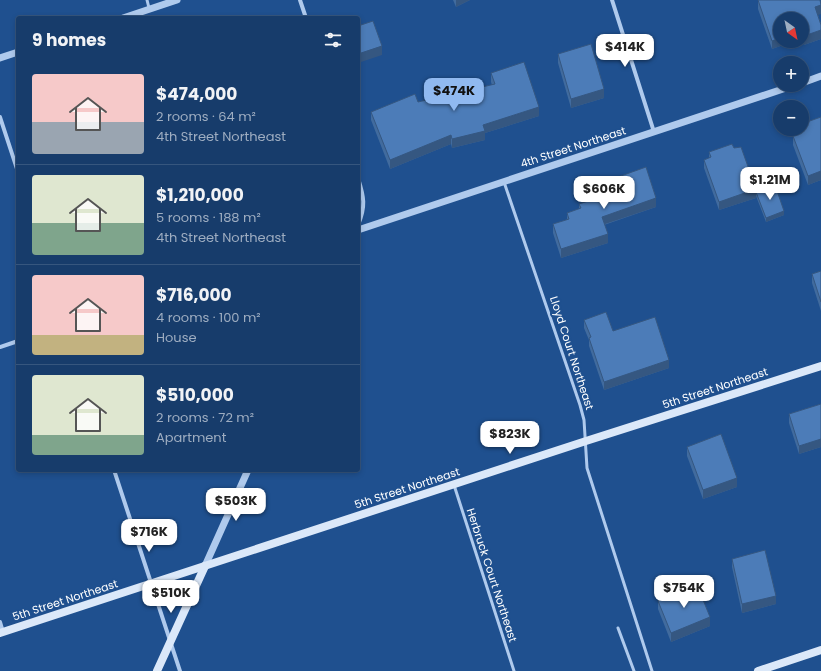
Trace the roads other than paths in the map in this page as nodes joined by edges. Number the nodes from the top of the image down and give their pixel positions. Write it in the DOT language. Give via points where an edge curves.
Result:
graph roads {
  1 [pos="147,0"];
  2 [pos="177,0"];
  3 [pos="300,0"];
  4 [pos="612,0"];
  5 [pos="149,9"];
  6 [pos="129,16"];
  7 [pos="305,16"];
  8 [pos="16,53"];
  9 [pos="0,58"];
  10 [pos="821,76"];
  11 [pos="809,80"];
  12 [pos="774,92"];
  13 [pos="0,117"];
  14 [pos="654,132"];
  15 [pos="16,166"];
  16 [pos="504,182"];
  17 [pos="360,184"];
  18 [pos="360,220"];
  19 [pos="360,229"];
  20 [pos="16,342"];
  21 [pos="0,347"];
  22 [pos="821,366"];
  23 [pos="586,440"];
  24 [pos="115,472"];
  25 [pos="247,472"];
  26 [pos="454,485"];
  27 [pos="205,566"];
  28 [pos="150,583"];
  29 [pos="0,622"];
  30 [pos="618,628"];
  31 [pos="2,632"];
  32 [pos="170,641"];
  33 [pos="821,650"];
  34 [pos="156,671"];
  35 [pos="180,671"];
  36 [pos="514,671"];
  37 [pos="634,671"];
  38 [pos="652,671"];
  39 [pos="758,671"];
  1 -- 5 [label="lane"];
  2 -- 5 [label="street"];
  3 -- 7 [label="street"];
  4 -- 14 [label="street"];
  5 -- 6 [label="street"];
  8 -- 9 [label="street"];
  10 -- 11 [label="street"];
  12 -- 14 [label="street, 4th Street Northeast"];
  13 -- 15 [label="street"];
  14 -- 16 [label="street, 4th Street Northeast"];
  16 -- 19 [label="street, 4th Street Northeast"];
  16 -- 23 [label="lane, Lloyd Court Northeast" via="580,406"];
  17 -- 18 [label="street" via="364,196 364,211"];
  20 -- 21 [label="street"];
  22 -- 23 [label="main road, 5th Street Northeast"];
  23 -- 26 [label="main road, 5th Street Northeast"];
  23 -- 38 [label="lane, Lloyd Court Northeast" via="587,468"];
  24 -- 28 [label="street"];
  25 -- 27 [label="street"];
  26 -- 27 [label="main road, 5th Street Northeast"];
  26 -- 36 [label="lane, Herbruck Court Northeast"];
  27 -- 28 [label="main road, 5th Street Northeast"];
  27 -- 32 [label="main road"];
  28 -- 31 [label="main road, 5th Street Northeast"];
  28 -- 32 [label="street"];
  29 -- 31 [label="street"];
  30 -- 37 [label="lane"];
  32 -- 34 [label="main road"];
  32 -- 35 [label="street"];
  33 -- 39 [label="main road"];
}
